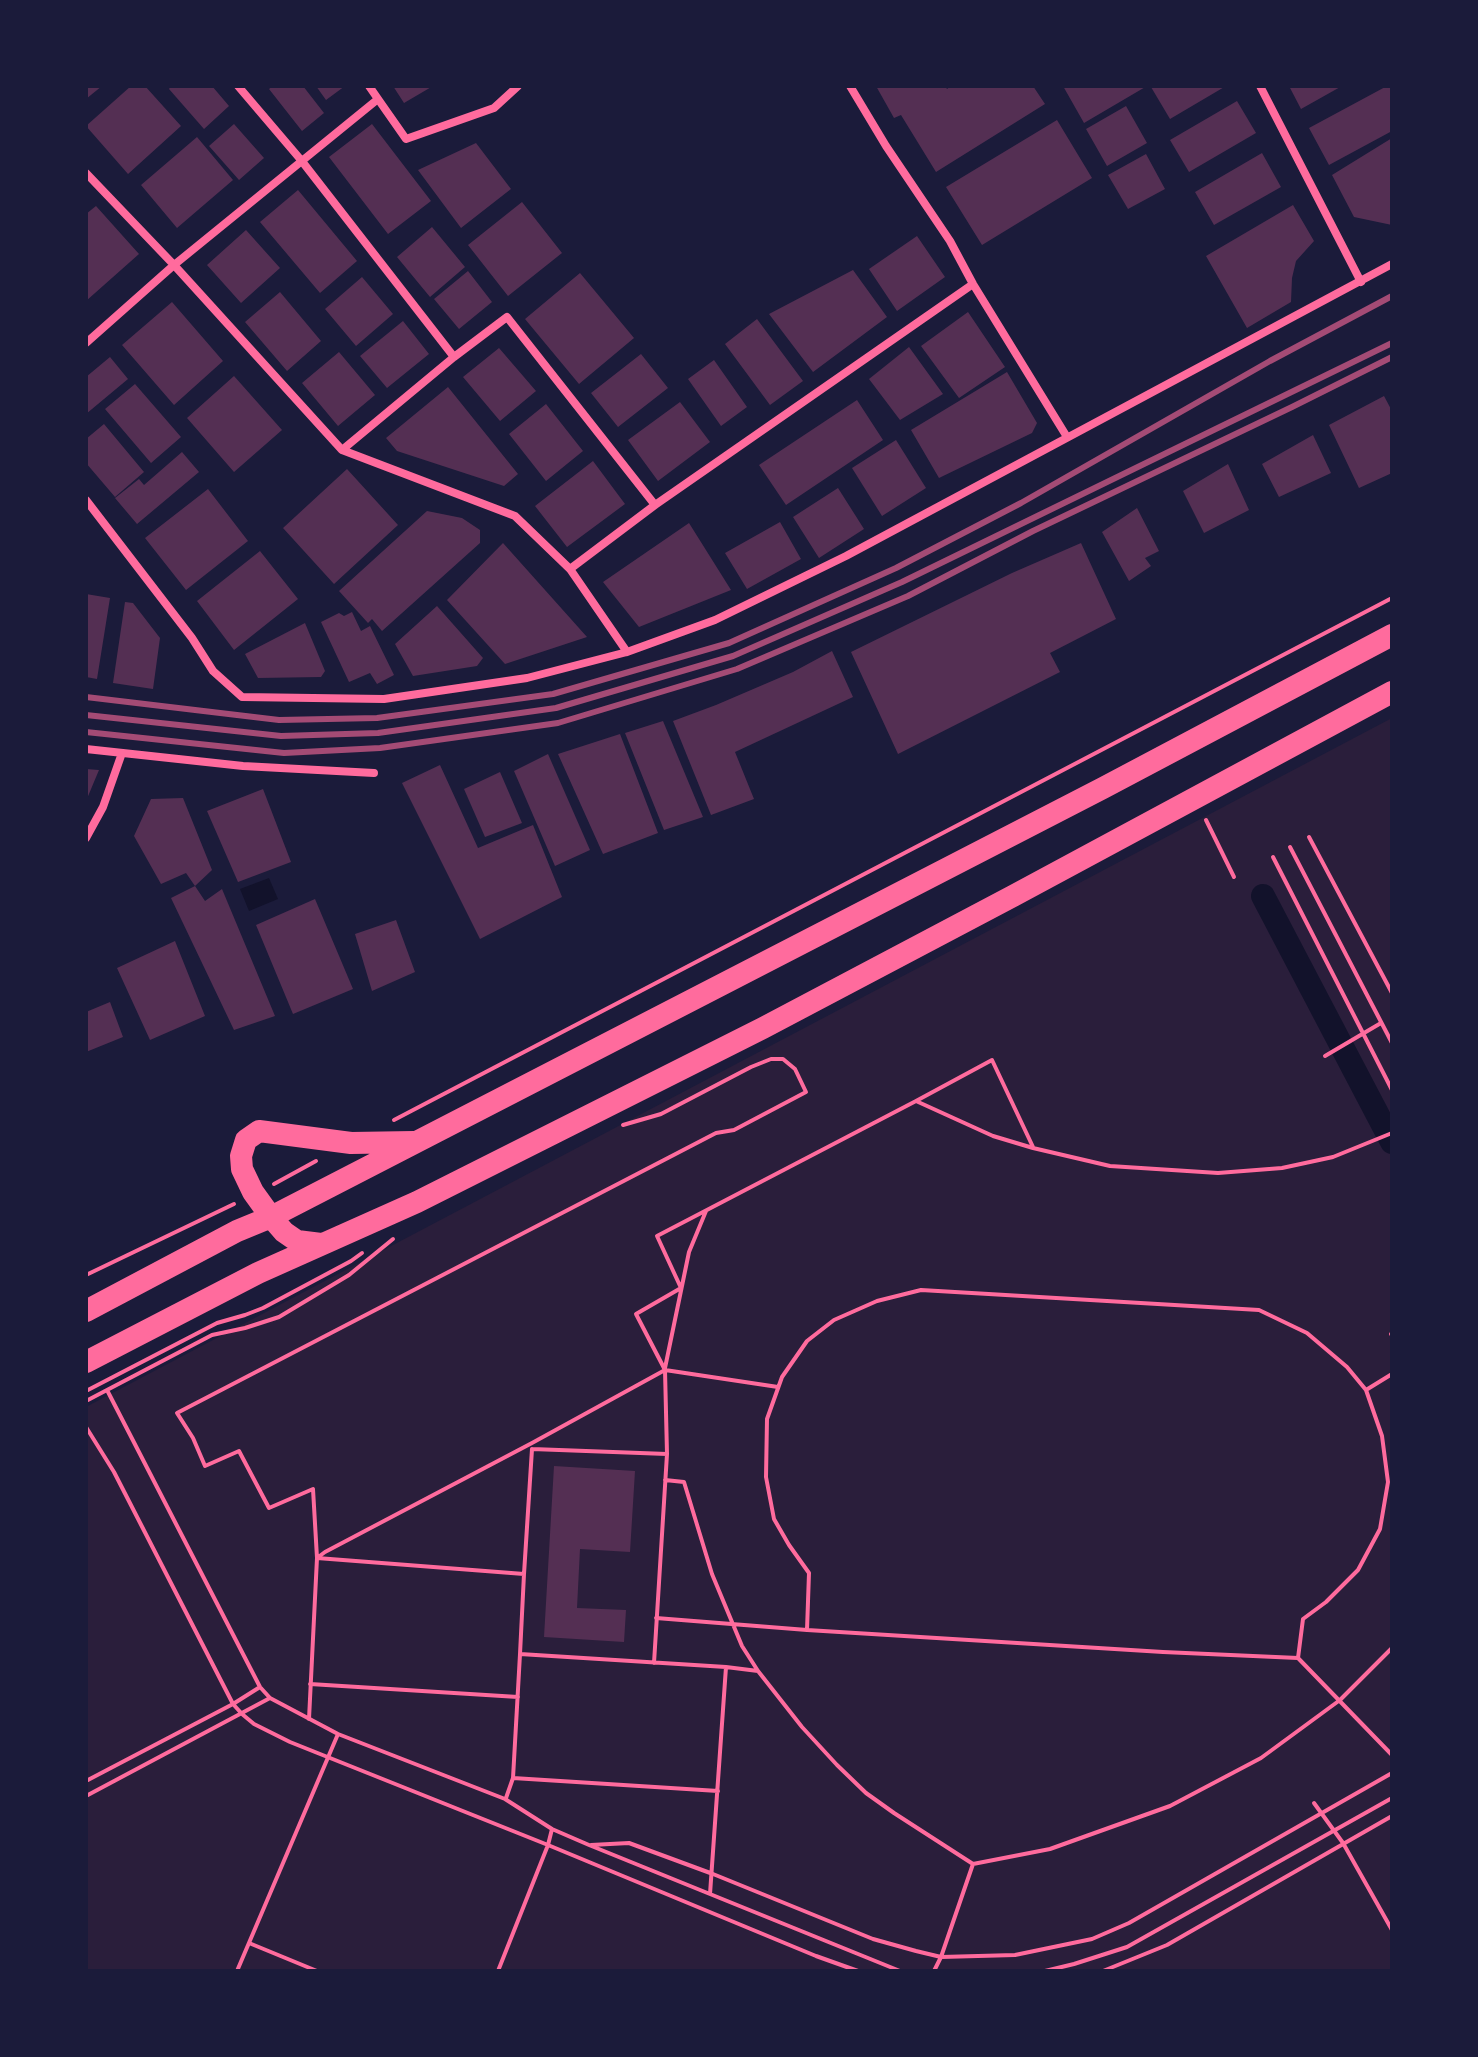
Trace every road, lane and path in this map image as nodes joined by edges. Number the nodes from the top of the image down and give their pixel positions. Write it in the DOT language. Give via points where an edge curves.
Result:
graph roads {
  1 [pos="238,86"];
  2 [pos="369,86"];
  3 [pos="518,86"];
  4 [pos="850,86"];
  5 [pos="1260,86"];
  6 [pos="378,99"];
  7 [pos="301,160"];
  8 [pos="86,173"];
  9 [pos="1392,264"];
  10 [pos="174,265"];
  11 [pos="1361,282"];
  12 [pos="973,284"];
  13 [pos="86,343"];
  14 [pos="454,357"];
  15 [pos="1067,437"];
  16 [pos="342,450"];
  17 [pos="86,500"];
  18 [pos="655,505"];
  19 [pos="570,569"];
  20 [pos="1392,598"];
  21 [pos="1392,635"];
  22 [pos="627,652"];
  23 [pos="1392,692"];
  24 [pos="86,749"];
  25 [pos="122,753"];
  26 [pos="374,773"];
  27 [pos="1206,820"];
  28 [pos="1309,837"];
  29 [pos="86,838"];
  30 [pos="1290,847"];
  31 [pos="1273,857"];
  32 [pos="1234,877"];
  33 [pos="1392,993"];
  34 [pos="1381,1023"];
  35 [pos="1363,1034"];
  36 [pos="1392,1043"];
  37 [pos="1325,1056"];
  38 [pos="451,1090"];
  39 [pos="1392,1090"];
  40 [pos="916,1101"];
  41 [pos="622,1125"];
  42 [pos="1392,1133"];
  43 [pos="419,1141"];
  44 [pos="1033,1148"];
  45 [pos="321,1159"];
  46 [pos="271,1186"];
  47 [pos="225,1208"];
  48 [pos="706,1211"];
  49 [pos="271,1217"];
  50 [pos="395,1237"];
  51 [pos="321,1244"];
  52 [pos="88,1275"];
  53 [pos="681,1288"];
  54 [pos="86,1311"];
  55 [pos="86,1362"];
  56 [pos="665,1370"];
  57 [pos="1392,1374"];
  58 [pos="778,1387"];
  59 [pos="107,1390"];
  60 [pos="1366,1390"];
  61 [pos="86,1401"];
  62 [pos="86,1427"];
  63 [pos="532,1446"];
  64 [pos="667,1454"];
  65 [pos="665,1480"];
  66 [pos="317,1558"];
  67 [pos="524,1574"];
  68 [pos="656,1618"];
  69 [pos="731,1623"];
  70 [pos="807,1630"];
  71 [pos="1392,1648"];
  72 [pos="520,1654"];
  73 [pos="1298,1658"];
  74 [pos="654,1663"];
  75 [pos="726,1667"];
  76 [pos="758,1671"];
  77 [pos="310,1684"];
  78 [pos="260,1687"];
  79 [pos="518,1697"];
  80 [pos="270,1698"];
  81 [pos="1340,1700"];
  82 [pos="233,1704"];
  83 [pos="242,1714"];
  84 [pos="309,1719"];
  85 [pos="338,1734"];
  86 [pos="1392,1755"];
  87 [pos="328,1757"];
  88 [pos="1392,1773"];
  89 [pos="513,1778"];
  90 [pos="86,1781"];
  91 [pos="718,1791"];
  92 [pos="86,1796"];
  93 [pos="1392,1798"];
  94 [pos="505,1799"];
  95 [pos="1314,1803"];
  96 [pos="1322,1814"];
  97 [pos="1392,1816"];
  98 [pos="552,1829"];
  99 [pos="1333,1831"];
  100 [pos="1343,1843"];
  101 [pos="548,1845"];
  102 [pos="589,1845"];
  103 [pos="973,1864"];
  104 [pos="713,1874"];
  105 [pos="710,1894"];
  106 [pos="1392,1930"];
  107 [pos="249,1943"];
  108 [pos="941,1957"];
  109 [pos="237,1971"];
  110 [pos="317,1971"];
  111 [pos="498,1971"];
  112 [pos="858,1971"];
  113 [pos="900,1971"];
  114 [pos="934,1971"];
  115 [pos="1045,1971"];
  116 [pos="1103,1971"];
  1 -- 7 [label="street"];
  2 -- 6 [label="street"];
  3 -- 6 [label="street" via="494,108 406,139"];
  4 -- 12 [label="street"];
  5 -- 11 [label="street"];
  6 -- 7 [label="street"];
  7 -- 10 [label="street"];
  7 -- 14 [label="street"];
  8 -- 10 [label="street"];
  9 -- 11 [label="street"];
  10 -- 13 [label="street"];
  10 -- 16 [label="street"];
  11 -- 15 [label="street"];
  12 -- 15 [label="street"];
  12 -- 18 [label="street"];
  14 -- 16 [label="street"];
  14 -- 18 [label="street" via="507,317"];
  15 -- 22 [label="street" via="846,556 715,620"];
  16 -- 19 [label="street" via="515,516"];
  17 -- 22 [label="street" via="213,671 242,697 384,699 527,678"];
  18 -- 19 [label="street"];
  19 -- 22 [label="street"];
  20 -- 38 [label="path"];
  21 -- 43 [label="highway"];
  23 -- 51 [label="highway" via="763,1028 417,1202"];
  24 -- 25 [label="street"];
  25 -- 26 [label="street"];
  25 -- 29 [label="street"];
  27 -- 32 [label="path"];
  28 -- 33 [label="path"];
  30 -- 34 [label="path"];
  31 -- 35 [label="path"];
  34 -- 35 [label="path"];
  34 -- 36 [label="path"];
  35 -- 37 [label="path"];
  35 -- 39 [label="path"];
  40 -- 44 [label="path"];
  40 -- 44 [label="path" via="992,1060"];
  40 -- 48 [label="path"];
  41 -- 66 [label="path" via="661,1114 771,1059 783,1059 795,1069 806,1092 734,1130 716,1133 177,1413 205,1466 239,1451 269,1508 313,1489"];
  42 -- 44 [label="path" via="1333,1157 1218,1173 1110,1166"];
  43 -- 49 [label="highway"];
  43 -- 49 [label="highway" via="351,1143 259,1131 246,1140 242,1169"];
  45 -- 46 [label="path"];
  47 -- 52 [label="path"];
  48 -- 53 [label="path"];
  48 -- 53 [label="path" via="657,1236"];
  49 -- 51 [label="highway" via="297,1241"];
  49 -- 54 [label="highway"];
  50 -- 59 [label="path" via="349,1275 279,1317 212,1335"];
  51 -- 55 [label="highway"];
  53 -- 56 [label="path"];
  53 -- 56 [label="path" via="636,1314"];
  56 -- 58 [label="path"];
  56 -- 63 [label="path"];
  56 -- 64 [label="path"];
  57 -- 60 [label="path"];
  58 -- 60 [label="path" via="807,1341 834,1320 921,1290 1259,1310 1307,1333"];
  58 -- 70 [label="path" via="767,1419 766,1477 774,1519 809,1573"];
  59 -- 61 [label="path"];
  59 -- 78 [label="path"];
  60 -- 73 [label="path" via="1382,1436 1388,1482 1380,1529 1358,1570 1303,1619"];
  62 -- 82 [label="path"];
  63 -- 64 [label="path"];
  63 -- 66 [label="path"];
  63 -- 67 [label="path"];
  64 -- 65 [label="path"];
  65 -- 68 [label="path"];
  65 -- 69 [label="path" via="684,1482"];
  66 -- 67 [label="path"];
  66 -- 77 [label="path"];
  67 -- 72 [label="path"];
  68 -- 69 [label="path"];
  68 -- 74 [label="path"];
  69 -- 70 [label="path"];
  69 -- 76 [label="path"];
  70 -- 73 [label="path"];
  71 -- 81 [label="path"];
  72 -- 74 [label="path"];
  72 -- 79 [label="path"];
  73 -- 81 [label="path"];
  74 -- 75 [label="path"];
  75 -- 76 [label="path"];
  75 -- 91 [label="path"];
  76 -- 103 [label="path" via="802,1727 866,1793"];
  77 -- 79 [label="path"];
  77 -- 84 [label="path"];
  78 -- 80 [label="path"];
  78 -- 82 [label="path"];
  79 -- 89 [label="path"];
  80 -- 83 [label="path"];
  80 -- 84 [label="path"];
  81 -- 86 [label="path"];
  81 -- 103 [label="path" via="1261,1758 1170,1806 1050,1849"];
  82 -- 83 [label="path"];
  82 -- 90 [label="path"];
  83 -- 87 [label="path"];
  83 -- 92 [label="path"];
  84 -- 85 [label="path"];
  85 -- 87 [label="path"];
  85 -- 94 [label="path"];
  87 -- 101 [label="path"];
  87 -- 107 [label="path"];
  88 -- 96 [label="path"];
  89 -- 91 [label="path"];
  89 -- 94 [label="path"];
  91 -- 104 [label="path"];
  93 -- 99 [label="path"];
  94 -- 98 [label="path"];
  95 -- 96 [label="path"];
  96 -- 99 [label="path"];
  96 -- 108 [label="path" via="1092,1939 1015,1955"];
  97 -- 100 [label="path"];
  98 -- 101 [label="path"];
  98 -- 102 [label="path"];
  99 -- 100 [label="path"];
  99 -- 115 [label="path" via="1127,1947"];
  100 -- 106 [label="path"];
  100 -- 116 [label="path" via="1167,1945"];
  101 -- 111 [label="path"];
  101 -- 112 [label="path"];
  102 -- 104 [label="path" via="629,1843"];
  102 -- 105 [label="path"];
  103 -- 108 [label="path"];
  104 -- 105 [label="path"];
  104 -- 108 [label="path" via="873,1939"];
  105 -- 113 [label="path"];
  107 -- 109 [label="path"];
  107 -- 110 [label="path"];
  108 -- 114 [label="path"];
}
